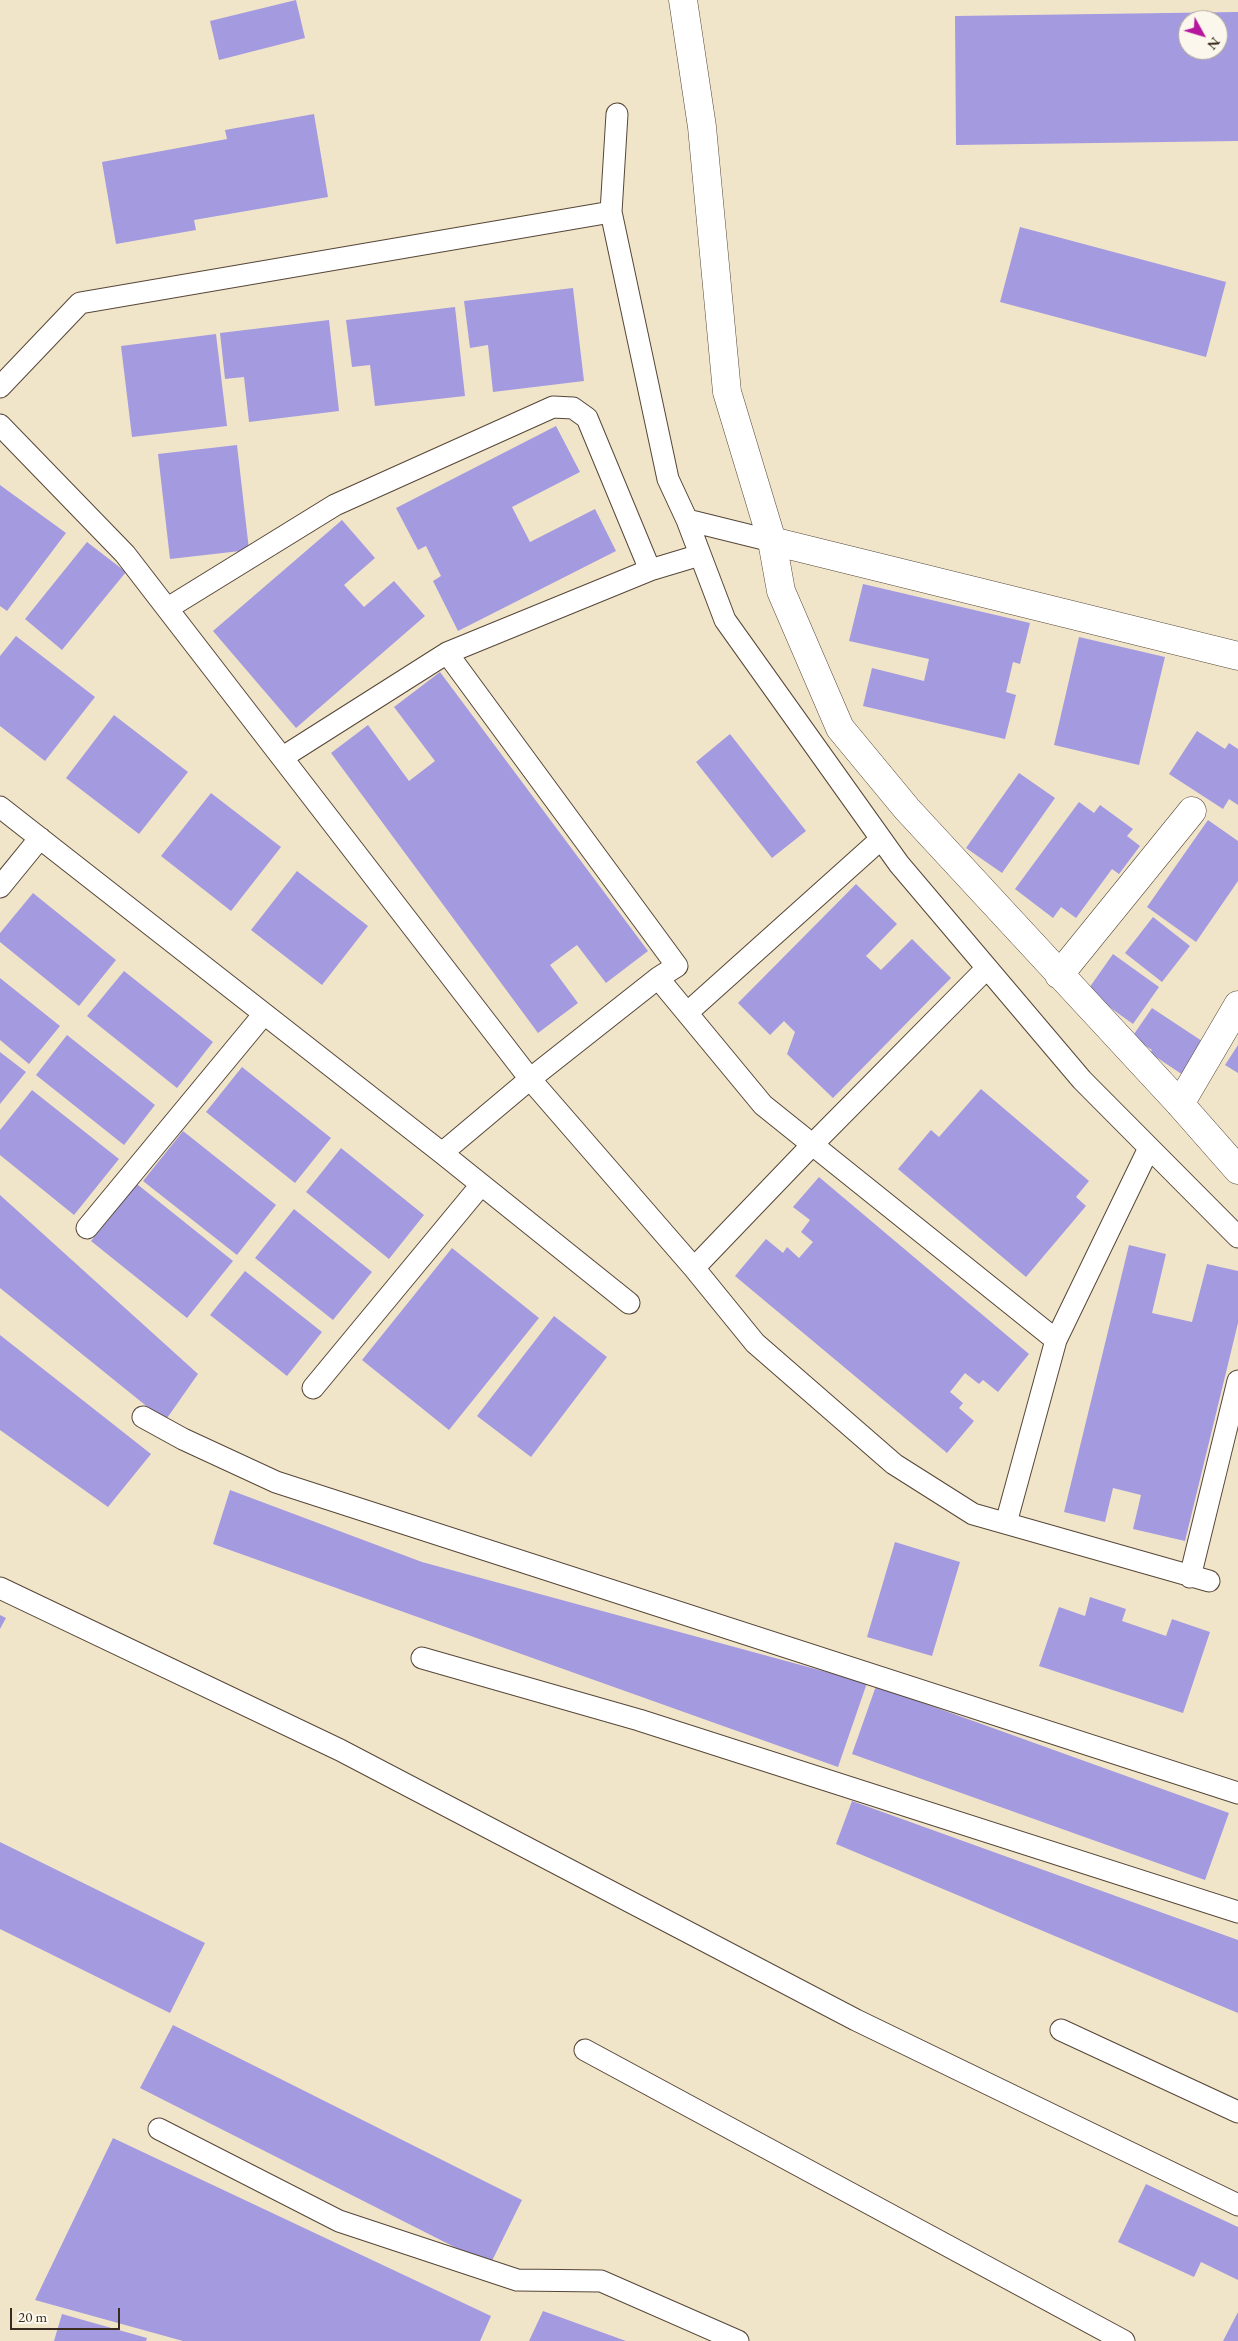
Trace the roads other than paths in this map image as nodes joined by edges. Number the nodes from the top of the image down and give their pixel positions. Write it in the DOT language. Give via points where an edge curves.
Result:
graph roads {
  1 [pos="684,0"];
  2 [pos="617,114"];
  3 [pos="611,212"];
  4 [pos="0,387"];
  5 [pos="0,425"];
  6 [pos="687,520"];
  7 [pos="772,541"];
  8 [pos="700,555"];
  9 [pos="650,570"];
  10 [pos="168,608"];
  11 [pos="447,653"];
  12 [pos="1238,656"];
  13 [pos="283,757"];
  14 [pos="0,807"];
  15 [pos="1192,811"];
  16 [pos="40,838"];
  17 [pos="881,839"];
  18 [pos="0,887"];
  19 [pos="987,968"];
  20 [pos="1059,976"];
  21 [pos="658,978"];
  22 [pos="1238,1005"];
  23 [pos="264,1014"];
  24 [pos="687,1014"];
  25 [pos="530,1079"];
  26 [pos="1180,1104"];
  27 [pos="812,1145"];
  28 [pos="1149,1148"];
  29 [pos="442,1153"];
  30 [pos="1238,1170"];
  31 [pos="481,1185"];
  32 [pos="87,1228"];
  33 [pos="1238,1237"];
  34 [pos="694,1268"];
  35 [pos="629,1303"];
  36 [pos="1056,1340"];
  37 [pos="1238,1381"];
  38 [pos="313,1388"];
  39 [pos="143,1417"];
  40 [pos="1006,1523"];
  41 [pos="0,1588"];
  42 [pos="422,1658"];
  43 [pos="1238,1793"];
  44 [pos="1238,1912"];
  45 [pos="1061,2030"];
  46 [pos="585,2050"];
  47 [pos="1238,2112"];
  48 [pos="159,2129"];
  49 [pos="1238,2205"];
  50 [pos="738,2341"];
  51 [pos="1124,2341"];
  1 -- 7 [label="street" via="702,127 727,392"];
  2 -- 3 [label="lane"];
  3 -- 4 [label="lane" via="80,303"];
  3 -- 6 [label="lane" via="668,479"];
  5 -- 10 [label="lane" via="126,554"];
  6 -- 7 [label="lane"];
  6 -- 8 [label="lane"];
  7 -- 12 [label="street"];
  7 -- 20 [label="street" via="781,591 840,728 907,809"];
  8 -- 9 [label="lane"];
  8 -- 17 [label="lane" via="725,620"];
  9 -- 10 [label="lane" via="587,418 573,408 553,408 334,505"];
  9 -- 11 [label="lane"];
  10 -- 13 [label="lane"];
  11 -- 13 [label="lane"];
  11 -- 21 [label="lane" via="677,966"];
  13 -- 25 [label="lane"];
  14 -- 16 [label="lane"];
  15 -- 20 [label="street"];
  16 -- 18 [label="lane"];
  16 -- 23 [label="lane"];
  17 -- 19 [label="lane"];
  17 -- 24 [label="lane"];
  19 -- 27 [label="lane"];
  19 -- 28 [label="lane" via="1082,1080"];
  20 -- 26 [label="street"];
  21 -- 24 [label="lane"];
  21 -- 25 [label="lane"];
  22 -- 26 [label="street"];
  23 -- 29 [label="lane"];
  23 -- 32 [label="lane"];
  24 -- 27 [label="lane" via="763,1105"];
  25 -- 29 [label="lane"];
  25 -- 34 [label="lane"];
  26 -- 30 [label="street"];
  27 -- 34 [label="lane"];
  27 -- 36 [label="lane"];
  28 -- 33 [label="lane"];
  28 -- 36 [label="lane"];
  29 -- 31 [label="lane"];
  31 -- 35 [label="lane"];
  31 -- 38 [label="lane"];
  34 -- 40 [label="lane" via="755,1343 894,1464 973,1514"];
  36 -- 40 [label="lane"];
  37 -- 40 [label="lane" via="1199,1579"];
  39 -- 43 [label="lane" via="276,1482"];
  41 -- 49 [label="lane" via="340,1750 856,2020"];
  42 -- 44 [label="lane" via="639,1720"];
  45 -- 47 [label="lane"];
  46 -- 51 [label="lane"];
  48 -- 50 [label="lane" via="339,2221 516,2280 601,2281"];
}
